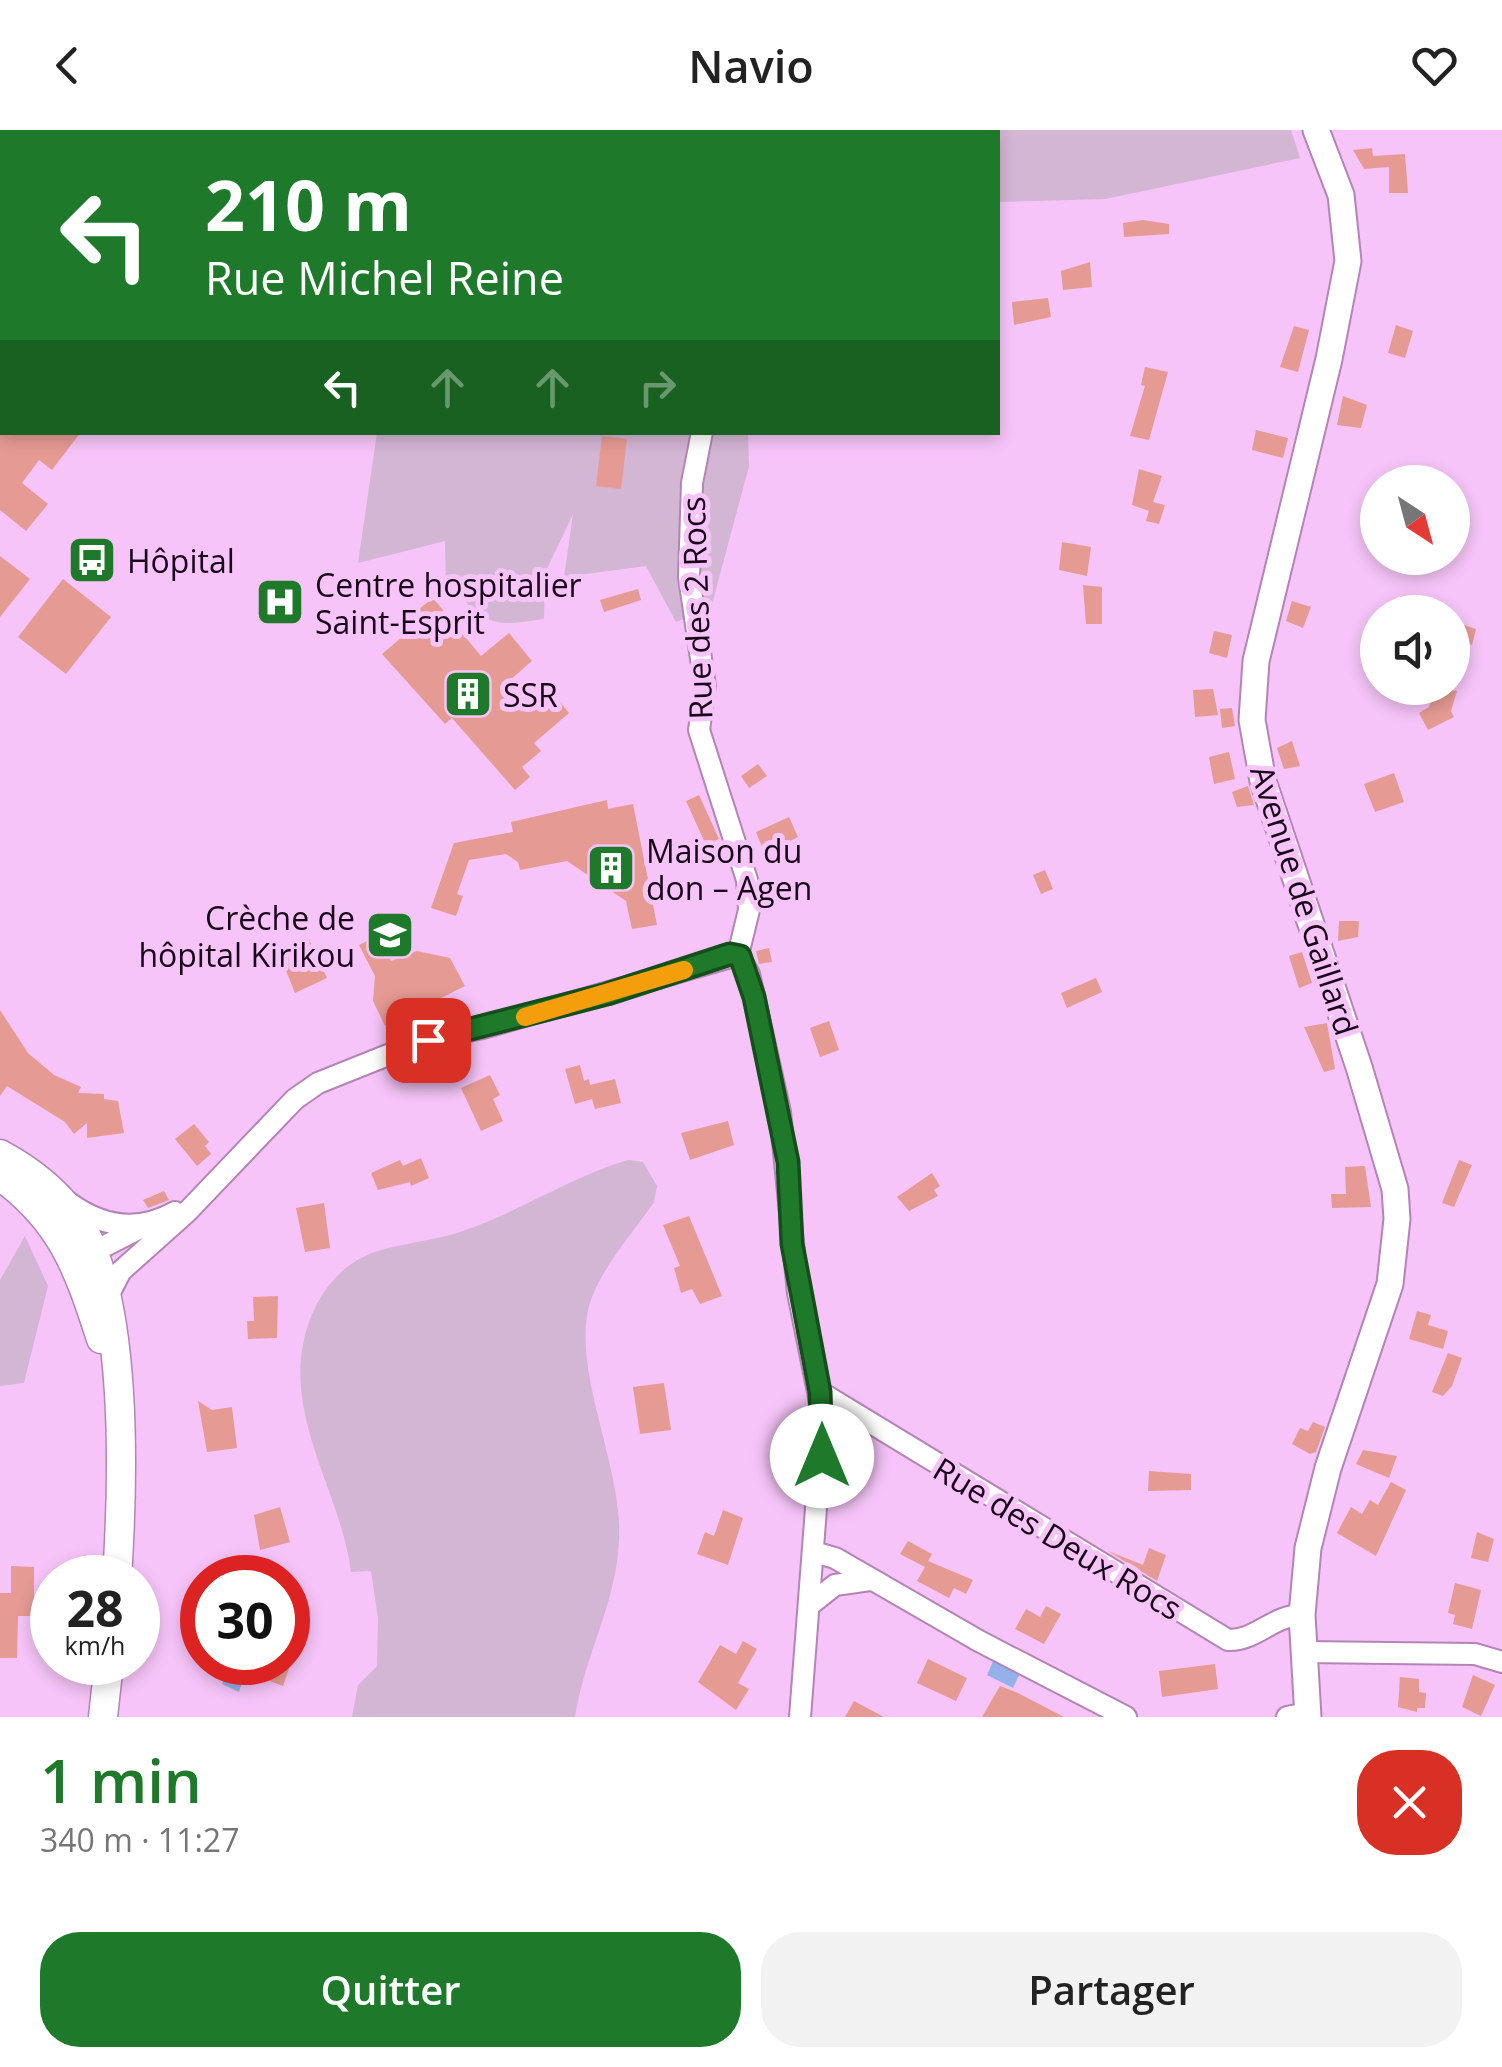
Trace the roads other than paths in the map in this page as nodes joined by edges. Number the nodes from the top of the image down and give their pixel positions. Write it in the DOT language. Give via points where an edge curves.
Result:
graph roads {
  1 [pos="1316,130"];
  2 [pos="701,435"];
  3 [pos="738,955"];
  4 [pos="0,1154"];
  5 [pos="0,1164"];
  6 [pos="227,1171"];
  7 [pos="0,1176"];
  8 [pos="41,1182"];
  9 [pos="142,1227"];
  10 [pos="138,1254"];
  11 [pos="94,1272"];
  12 [pos="820,1392"];
  13 [pos="814,1552"];
  14 [pos="119,1555"];
  15 [pos="870,1580"];
  16 [pos="811,1604"];
  17 [pos="1302,1615"];
  18 [pos="1303,1652"];
  19 [pos="1502,1662"];
  20 [pos="107,1685"];
  21 [pos="1301,1716"];
  22 [pos="103,1717"];
  23 [pos="800,1717"];
  24 [pos="1126,1717"];
  1 -- 17 [label="street, Avenue de Gaillard" via="1341,195 1348,260 1256,661 1252,720 1263,781 1359,1067 1397,1219 1390,1284 1308,1548"];
  2 -- 3 [label="street, Rue des 2 Rocs" via="692,483 689,577 705,686 700,738 747,880"];
  3 -- 6 [label="street" via="378,1056 295,1098"];
  3 -- 12 [label="street" via="749,974 780,1112 798,1294"];
  4 -- 8 [label="main road"];
  5 -- 11 [label="street" via="59,1211"];
  6 -- 9 [label="street" via="190,1202"];
  6 -- 10 [label="street"];
  7 -- 11 [label="main road"];
  8 -- 9 [label="street" via="97,1220"];
  8 -- 11 [label="main road" via="76,1218"];
  9 -- 11 [label="street"];
  10 -- 11 [label="street"];
  10 -- 11 [label="street" via="121,1271"];
  11 -- 14 [label="main road" via="115,1383"];
  12 -- 13 [label="street"];
  12 -- 17 [label="street, Rue des Deux Rocs" via="1228,1640 1245,1638 1280,1617"];
  13 -- 15 [label="street"];
  13 -- 16 [label="street"];
  15 -- 16 [label="street" via="834,1585"];
  15 -- 24 [label="street"];
  16 -- 23 [label="street"];
  17 -- 18 [label="street, Avenue de Gaillard"];
  18 -- 19 [label="street" via="1475,1654"];
  18 -- 21 [label="street, Avenue de Gaillard"];
  20 -- 22 [label="main road"];
}
